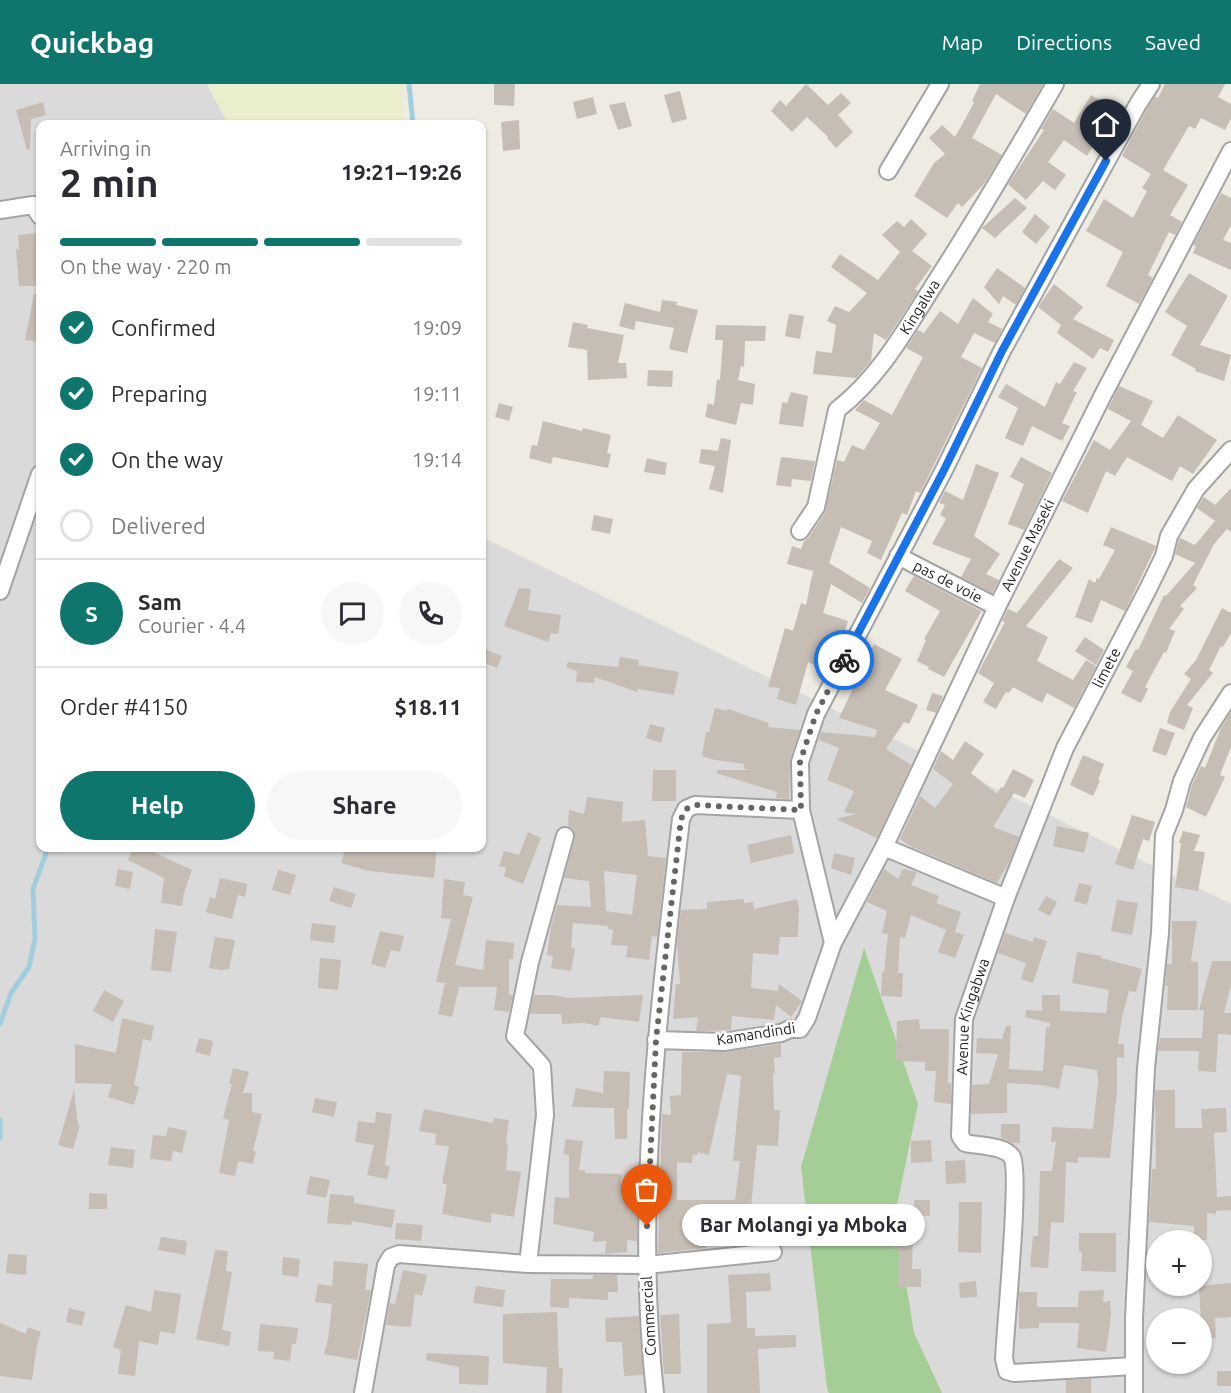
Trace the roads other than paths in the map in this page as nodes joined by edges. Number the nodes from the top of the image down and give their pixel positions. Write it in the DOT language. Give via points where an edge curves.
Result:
graph roads {
  1 [pos="940,84"];
  2 [pos="1055,84"];
  3 [pos="1151,84"];
  4 [pos="1231,151"];
  5 [pos="888,171"];
  6 [pos="0,210"];
  7 [pos="36,210"];
  8 [pos="1231,450"];
  9 [pos="36,486"];
  10 [pos="800,531"];
  11 [pos="898,556"];
  12 [pos="0,591"];
  13 [pos="997,607"];
  14 [pos="1231,693"];
  15 [pos="801,810"];
  16 [pos="565,836"];
  17 [pos="884,847"];
  18 [pos="1006,898"];
  19 [pos="833,943"];
  20 [pos="656,1040"];
  21 [pos="773,1252"];
  22 [pos="528,1264"];
  23 [pos="646,1265"];
  24 [pos="1134,1366"];
  25 [pos="363,1393"];
  26 [pos="655,1393"];
  27 [pos="1134,1393"];
  1 -- 5 [label="street"];
  2 -- 10 [label="street, Kingalwa" via="992,193 885,362 837,410 816,507"];
  3 -- 11 [label="street" via="1002,351"];
  4 -- 13 [label="street, Avenue Maseki"];
  6 -- 7 [label="street" via="33,205"];
  8 -- 18 [label="street, limete" via="1196,489 1169,536 1148,589 1065,748"];
  9 -- 12 [label="street"];
  11 -- 13 [label="street, pas de voie"];
  11 -- 15 [label="street" via="816,714 800,762"];
  13 -- 17 [label="street, Avenue Maseki"];
  14 -- 24 [label="street" via="1182,781 1164,835 1160,933 1146,1068"];
  15 -- 19 [label="street"];
  15 -- 20 [label="street, Commercial" via="695,805 686,809 681,819"];
  16 -- 22 [label="street" via="530,962 515,1036 542,1066 543,1076 545,1114"];
  17 -- 18 [label="street"];
  17 -- 19 [label="street, Avenue Maseki"];
  18 -- 24 [label="street, Avenue Kingabwa" via="964,1019 959,1132 962,1140 969,1143 1004,1150 1015,1164 1006,1371"];
  19 -- 20 [label="street, Kamandindi" via="800,1029 724,1042"];
  20 -- 23 [label="street, Commercial"];
  21 -- 23 [label="street"];
  22 -- 23 [label="street"];
  22 -- 25 [label="street" via="399,1254 391,1257 386,1265"];
  23 -- 26 [label="street, Commercial"];
  24 -- 27 [label="street"];
}
